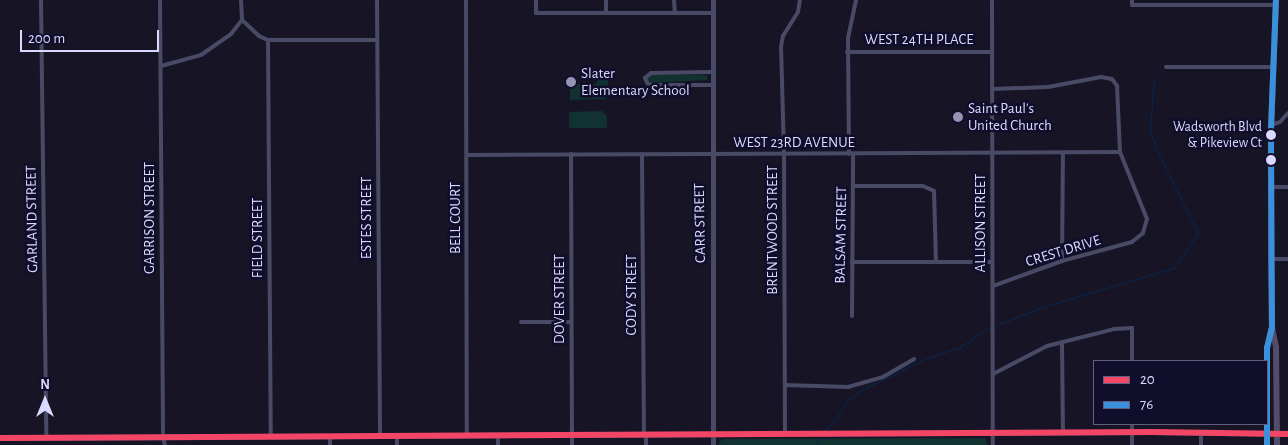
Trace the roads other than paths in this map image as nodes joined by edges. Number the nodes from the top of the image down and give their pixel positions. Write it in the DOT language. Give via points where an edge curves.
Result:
graph roads {
  1 [pos="41,0"];
  2 [pos="160,0"];
  3 [pos="241,0"];
  4 [pos="377,0"];
  5 [pos="466,0"];
  6 [pos="536,0"];
  7 [pos="606,0"];
  8 [pos="674,0"];
  9 [pos="713,0"];
  10 [pos="800,0"];
  11 [pos="856,0"];
  12 [pos="992,0"];
  13 [pos="1132,0"];
  14 [pos="1276,2"];
  15 [pos="606,13"];
  16 [pos="675,13"];
  17 [pos="713,13"];
  18 [pos="242,20"];
  19 [pos="268,40"];
  20 [pos="377,40"];
  21 [pos="847,52"];
  22 [pos="992,52"];
  23 [pos="161,66"];
  24 [pos="1166,67"];
  25 [pos="1274,67"];
  26 [pos="712,72"];
  27 [pos="711,85"];
  28 [pos="992,89"];
  29 [pos="1288,113"];
  30 [pos="1271,125"];
  31 [pos="1120,152"];
  32 [pos="784,153"];
  33 [pos="992,153"];
  34 [pos="467,154"];
  35 [pos="571,154"];
  36 [pos="642,154"];
  37 [pos="712,154"];
  38 [pos="851,154"];
  39 [pos="1063,154"];
  40 [pos="853,186"];
  41 [pos="1271,187"];
  42 [pos="1288,187"];
  43 [pos="1271,259"];
  44 [pos="1288,259"];
  45 [pos="1062,261"];
  46 [pos="852,262"];
  47 [pos="936,262"];
  48 [pos="992,262"];
  49 [pos="993,286"];
  50 [pos="852,316"];
  51 [pos="521,322"];
  52 [pos="571,322"];
  53 [pos="1272,328"];
  54 [pos="1062,342"];
  55 [pos="914,359"];
  56 [pos="1132,360"];
  57 [pos="1267,360"];
  58 [pos="993,374"];
  59 [pos="785,385"];
  60 [pos="1132,425"];
  61 [pos="1267,425"];
  62 [pos="1132,432"];
  63 [pos="993,433"];
  64 [pos="1063,433"];
  65 [pos="1201,433"];
  66 [pos="1267,433"];
  67 [pos="1277,434"];
  68 [pos="1288,434"];
  69 [pos="572,435"];
  70 [pos="645,435"];
  71 [pos="713,435"];
  72 [pos="785,435"];
  73 [pos="271,436"];
  74 [pos="330,436"];
  75 [pos="380,436"];
  76 [pos="397,436"];
  77 [pos="467,436"];
  78 [pos="498,436"];
  79 [pos="46,437"];
  80 [pos="83,437"];
  81 [pos="163,437"];
  82 [pos="0,438"];
  83 [pos="83,445"];
  84 [pos="165,445"];
  85 [pos="330,445"];
  86 [pos="397,445"];
  87 [pos="498,445"];
  88 [pos="572,445"];
  89 [pos="646,445"];
  90 [pos="713,445"];
  91 [pos="993,445"];
  92 [pos="1132,445"];
  93 [pos="1201,445"];
  94 [pos="1267,445"];
  95 [pos="1277,445"];
  1 -- 79 [label="street, GARLAND STREET"];
  2 -- 23 [label="street, GARRISON STREET"];
  3 -- 18 [label="street"];
  4 -- 20 [label="street, ESTES STREET"];
  5 -- 34 [label="street, BELL COURT"];
  6 -- 15 [label="street" via="536,14"];
  7 -- 15 [label="street"];
  8 -- 16 [label="street"];
  9 -- 17 [label="street, CARR STREET"];
  10 -- 32 [label="street, BRENTWOOD STREET" via="798,12 783,36 781,47"];
  11 -- 21 [label="street, BALSAM STREET"];
  12 -- 22 [label="street, ALLISON STREET"];
  13 -- 14 [label="street" via="1132,5"];
  14 -- 25 [label="main road"];
  15 -- 16 [label="street"];
  16 -- 17 [label="street"];
  17 -- 26 [label="street, CARR STREET"];
  18 -- 19 [label="street"];
  18 -- 23 [label="street" via="230,34 201,55"];
  19 -- 20 [label="street"];
  19 -- 73 [label="street, FIELD STREET"];
  20 -- 75 [label="street, ESTES STREET"];
  21 -- 22 [label="street, WEST 24TH PLACE"];
  21 -- 38 [label="street, BALSAM STREET"];
  22 -- 28 [label="street, ALLISON STREET"];
  23 -- 81 [label="street, GARRISON STREET"];
  24 -- 25 [label="street"];
  25 -- 30 [label="main road"];
  26 -- 27 [label="street, CARR STREET"];
  26 -- 27 [label="street" via="650,73 645,78 652,85"];
  27 -- 37 [label="street, CARR STREET"];
  28 -- 31 [label="street" via="1048,86 1101,77 1112,79 1117,86"];
  28 -- 33 [label="street, ALLISON STREET"];
  29 -- 30 [label="street" via="1280,122"];
  30 -- 41 [label="main road"];
  31 -- 39 [label="street, WEST 23RD AVENUE"];
  31 -- 45 [label="street, CREST DRIVE" via="1147,219 1145,230 1139,238"];
  32 -- 37 [label="street, WEST 23RD AVENUE"];
  32 -- 38 [label="street, WEST 23RD AVENUE"];
  32 -- 59 [label="street, BRENTWOOD STREET"];
  33 -- 38 [label="street, WEST 23RD AVENUE"];
  33 -- 39 [label="street, WEST 23RD AVENUE"];
  33 -- 48 [label="street, ALLISON STREET"];
  34 -- 35 [label="street, WEST 23RD AVENUE"];
  34 -- 77 [label="street, BELL COURT"];
  35 -- 36 [label="street, WEST 23RD AVENUE"];
  35 -- 52 [label="street, DOVER STREET"];
  36 -- 37 [label="street, WEST 23RD AVENUE"];
  36 -- 70 [label="street, CODY STREET"];
  37 -- 71 [label="street, CARR STREET"];
  38 -- 40 [label="street, BALSAM STREET"];
  39 -- 45 [label="street"];
  40 -- 46 [label="street, BALSAM STREET"];
  40 -- 47 [label="street" via="927,186 934,191"];
  41 -- 42 [label="street"];
  41 -- 43 [label="main road"];
  43 -- 44 [label="street"];
  43 -- 53 [label="main road"];
  45 -- 49 [label="street, CREST DRIVE"];
  46 -- 47 [label="street"];
  46 -- 50 [label="street, BALSAM STREET"];
  47 -- 48 [label="street"];
  48 -- 49 [label="street, ALLISON STREET"];
  49 -- 58 [label="street, ALLISON STREET"];
  51 -- 52 [label="street"];
  52 -- 69 [label="street, DOVER STREET"];
  53 -- 57 [label="main road"];
  53 -- 67 [label="main road" via="1276,348"];
  54 -- 56 [label="street" via="1114,329 1132,328"];
  54 -- 58 [label="street" via="1047,346"];
  54 -- 64 [label="street"];
  55 -- 59 [label="street" via="883,377 848,387"];
  58 -- 63 [label="street, ALLISON STREET"];
  59 -- 72 [label="street, BRENTWOOD STREET"];
  60 -- 62 [label="street"];
  61 -- 66 [label="main road"];
  62 -- 64 [label="street"];
  62 -- 65 [label="street"];
  62 -- 92 [label="street"];
  63 -- 64 [label="street"];
  63 -- 72 [label="street"];
  63 -- 91 [label="street, ALLISON STREET"];
  65 -- 66 [label="street"];
  65 -- 93 [label="street"];
  66 -- 67 [label="street"];
  66 -- 94 [label="main road"];
  67 -- 68 [label="street"];
  67 -- 95 [label="main road"];
  69 -- 70 [label="street"];
  69 -- 78 [label="street"];
  69 -- 88 [label="street, DOVER STREET"];
  70 -- 71 [label="street"];
  70 -- 89 [label="street, CODY STREET"];
  71 -- 72 [label="street"];
  71 -- 90 [label="street, CARR STREET"];
  73 -- 74 [label="street"];
  73 -- 81 [label="street"];
  74 -- 75 [label="street"];
  74 -- 85 [label="street"];
  75 -- 76 [label="street"];
  76 -- 77 [label="street"];
  76 -- 86 [label="street"];
  77 -- 78 [label="street"];
  78 -- 87 [label="street"];
  79 -- 80 [label="street"];
  79 -- 82 [label="street"];
  80 -- 81 [label="street"];
  80 -- 83 [label="street"];
  81 -- 84 [label="street, GARRISON STREET"];
}
